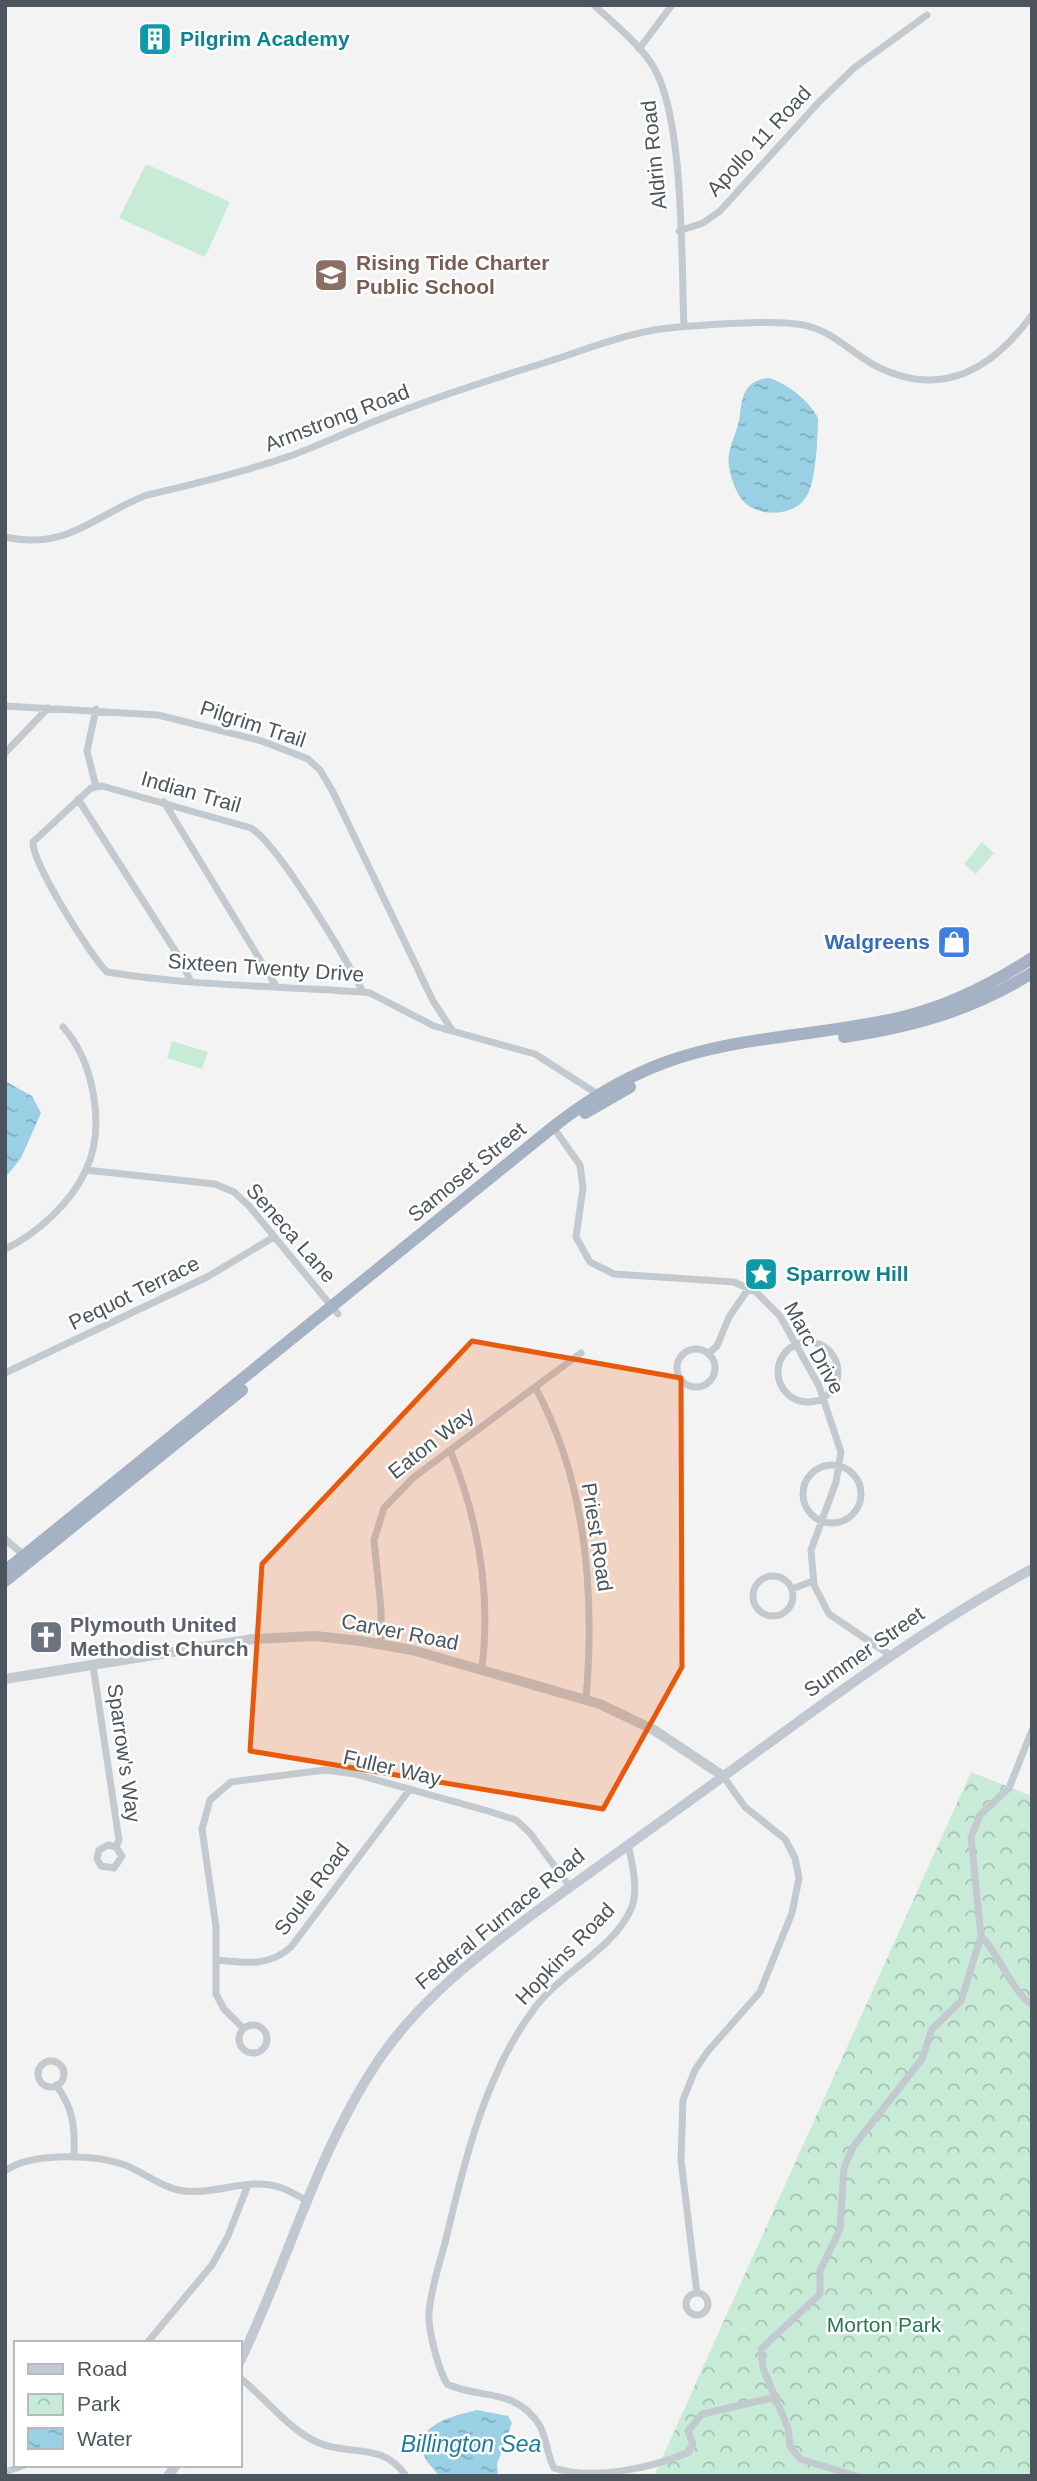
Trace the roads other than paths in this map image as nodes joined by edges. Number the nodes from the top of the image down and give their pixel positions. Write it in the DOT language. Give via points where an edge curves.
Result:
graph roads {
  1 [pos="594,5"];
  2 [pos="672,5"];
  3 [pos="928,15"];
  4 [pos="639,49"];
  5 [pos="679,231"];
  6 [pos="1032,315"];
  7 [pos="684,326"];
  8 [pos="5,537"];
  9 [pos="5,706"];
  10 [pos="48,708"];
  11 [pos="96,709"];
  12 [pos="5,753"];
  13 [pos="96,787"];
  14 [pos="78,799"];
  15 [pos="164,802"];
  16 [pos="1032,958"];
  17 [pos="1032,973"];
  18 [pos="191,980"];
  19 [pos="276,986"];
  20 [pos="363,992"];
  21 [pos="63,1027"];
  22 [pos="452,1031"];
  23 [pos="601,1098"];
  24 [pos="555,1130"];
  25 [pos="86,1170"];
  26 [pos="274,1237"];
  27 [pos="5,1249"];
  28 [pos="749,1288"];
  29 [pos="336,1310"];
  30 [pos="797,1344"];
  31 [pos="581,1353"];
  32 [pos="709,1353"];
  33 [pos="5,1373"];
  34 [pos="535,1387"];
  35 [pos="823,1399"];
  36 [pos="450,1450"];
  37 [pos="839,1466"];
  38 [pos="821,1521"];
  39 [pos="5,1539"];
  40 [pos="27,1558"];
  41 [pos="9,1569"];
  42 [pos="1032,1569"];
  43 [pos="813,1581"];
  44 [pos="792,1589"];
  45 [pos="381,1644"];
  46 [pos="890,1655"];
  47 [pos="93,1665"];
  48 [pos="482,1669"];
  49 [pos="5,1679"];
  50 [pos="586,1699"];
  51 [pos="1032,1730"];
  52 [pos="723,1776"];
  53 [pos="410,1789"];
  54 [pos="628,1843"];
  55 [pos="116,1847"];
  56 [pos="569,1887"];
  57 [pos="981,1936"];
  58 [pos="216,1960"];
  59 [pos="1032,2005"];
  60 [pos="243,2028"];
  61 [pos="56,2085"];
  62 [pos="74,2157"];
  63 [pos="5,2171"];
  64 [pos="248,2185"];
  65 [pos="308,2201"];
  66 [pos="697,2293"];
  67 [pos="149,2341"];
  68 [pos="242,2356"];
  69 [pos="242,2380"];
  70 [pos="777,2397"];
  71 [pos="406,2476"];
  72 [pos="856,2476"];
  1 -- 4 [label="street, Aldrin Road"];
  2 -- 4 [label="street"];
  3 -- 5 [label="street, Apollo 11 Road" via="859,65 818,102 720,211"];
  4 -- 5 [label="street, Aldrin Road" via="655,70 668,103"];
  5 -- 7 [label="street, Aldrin Road"];
  6 -- 7 [label="street, Armstrong Road" via="991,361 966,374 937,379 892,373 811,327 789,323"];
  7 -- 8 [label="street, Armstrong Road" via="627,335 422,404 289,456 147,495 72,535 28,542"];
  9 -- 10 [label="street, Pilgrim Trail"];
  10 -- 11 [label="street, Pilgrim Trail"];
  10 -- 12 [label="street"];
  11 -- 13 [label="street" via="87,751"];
  11 -- 22 [label="street, Pilgrim Trail" via="182,720 287,748 313,762 333,792 428,991"];
  13 -- 14 [label="street"];
  13 -- 15 [label="street, Indian Trail"];
  14 -- 18 [label="street"];
  14 -- 18 [label="street, Sixteen Twenty Drive" via="33,842 41,872 107,972"];
  15 -- 19 [label="street"];
  15 -- 20 [label="street, Indian Trail" via="258,832 301,890"];
  16 -- 23 [label="highway, Samoset Street" via="970,993 919,1013 703,1051 645,1070"];
  17 -- 23 [label="highway, Samoset Street" via="981,1002 934,1019 696,1061"];
  18 -- 19 [label="street, Sixteen Twenty Drive"];
  19 -- 20 [label="street, Sixteen Twenty Drive"];
  20 -- 22 [label="street, Sixteen Twenty Drive"];
  21 -- 25 [label="street" via="81,1054 94,1100 94,1135"];
  22 -- 23 [label="street, Sixteen Twenty Drive" via="527,1050"];
  23 -- 24 [label="highway, Samoset Street"];
  24 -- 28 [label="street, Marc Drive" via="580,1164 583,1188 576,1237 590,1262 614,1274 719,1280"];
  24 -- 29 [label="highway, Samoset Street"];
  25 -- 26 [label="street, Seneca Lane" via="221,1186 244,1201"];
  25 -- 27 [label="street" via="48,1219"];
  26 -- 29 [label="street, Seneca Lane"];
  26 -- 33 [label="street, Pequot Terrace" via="207,1277"];
  28 -- 30 [label="street, Marc Drive" via="773,1307"];
  28 -- 32 [label="street"];
  29 -- 40 [label="highway, Samoset Street"];
  30 -- 35 [label="street, Marc Drive"];
  30 -- 35 [label="street" via="819,1344 836,1359 838,1381"];
  30 -- 35 [label="street" via="780,1361 780,1384 796,1400 810,1403"];
  31 -- 34 [label="street, Eaton Way"];
  32 -- 32 [label="street" via="716,1366 711,1380 698,1387 684,1383 677,1368 681,1356 697,1349"];
  34 -- 36 [label="street, Eaton Way"];
  34 -- 50 [label="street, Priest Road" via="563,1453 582,1527 591,1615"];
  35 -- 37 [label="street, Marc Drive" via="839,1439"];
  36 -- 45 [label="street, Eaton Way" via="393,1496 376,1524"];
  36 -- 48 [label="street" via="481,1550 486,1637"];
  37 -- 38 [label="street, Marc Drive"];
  37 -- 38 [label="street" via="820,1468 806,1482 806,1507"];
  37 -- 38 [label="street" via="855,1477 860,1500 845,1520"];
  38 -- 43 [label="street, Marc Drive" via="811,1550"];
  39 -- 40 [label="street"];
  40 -- 41 [label="highway, Samoset Street"];
  42 -- 46 [label="main road, Summer Street"];
  43 -- 44 [label="street"];
  43 -- 46 [label="street, Marc Drive" via="829,1614"];
  44 -- 44 [label="street" via="792,1604 777,1616 762,1613 754,1601 754,1588 765,1577 781,1577"];
  45 -- 47 [label="street, Carver Road" via="315,1636 273,1637"];
  45 -- 48 [label="street, Carver Road"];
  46 -- 52 [label="main road, Summer Street"];
  47 -- 49 [label="street, Carver Road"];
  47 -- 55 [label="street, Sparrow's Way" via="119,1840"];
  48 -- 50 [label="street, Carver Road"];
  50 -- 52 [label="street, Carver Road" via="638,1720"];
  51 -- 57 [label="street" via="1009,1788 980,1815 971,1837"];
  52 -- 54 [label="main road, Federal Furnace Road"];
  52 -- 66 [label="street" via="745,1807 785,1839 799,1878 792,1913 760,1992 708,2051 683,2101 679,2136"];
  53 -- 56 [label="street, Fuller Way" via="516,1820"];
  53 -- 58 [label="street, Soule Road" via="280,1957 254,1963"];
  53 -- 58 [label="street, Fuller Way" via="325,1770 241,1779 220,1788 202,1821"];
  54 -- 56 [label="main road, Federal Furnace Road"];
  54 -- 70 [label="street, Hopkins Road" via="634,1883 632,1909 618,1929 548,1992 506,2050 483,2110 429,2314 443,2377 457,2389 487,2392 520,2404 541,2428 554,2468 585,2473 658,2464 689,2452 693,2444 688,2431 702,2414"];
  56 -- 65 [label="main road, Federal Furnace Road" via="444,1984 400,2031 359,2091"];
  57 -- 59 [label="street"];
  57 -- 70 [label="street" via="961,2001 932,2029 922,2059 853,2147 844,2168 839,2229 820,2271 820,2294 761,2349 763,2368"];
  58 -- 60 [label="street, Fuller Way" via="218,1999"];
  60 -- 60 [label="street, Fuller Way" via="254,2025 263,2029 267,2039 262,2049 250,2052 241,2047"];
  61 -- 62 [label="street" via="73,2114"];
  62 -- 63 [label="street" via="26,2161"];
  62 -- 64 [label="street" via="123,2165 185,2191"];
  64 -- 65 [label="street" via="280,2187"];
  64 -- 67 [label="street" via="216,2258"];
  65 -- 68 [label="main road, Federal Furnace Road"];
  69 -- 71 [label="street" via="308,2437 333,2447 376,2452"];
  70 -- 72 [label="street" via="790,2446 800,2459"];
}
